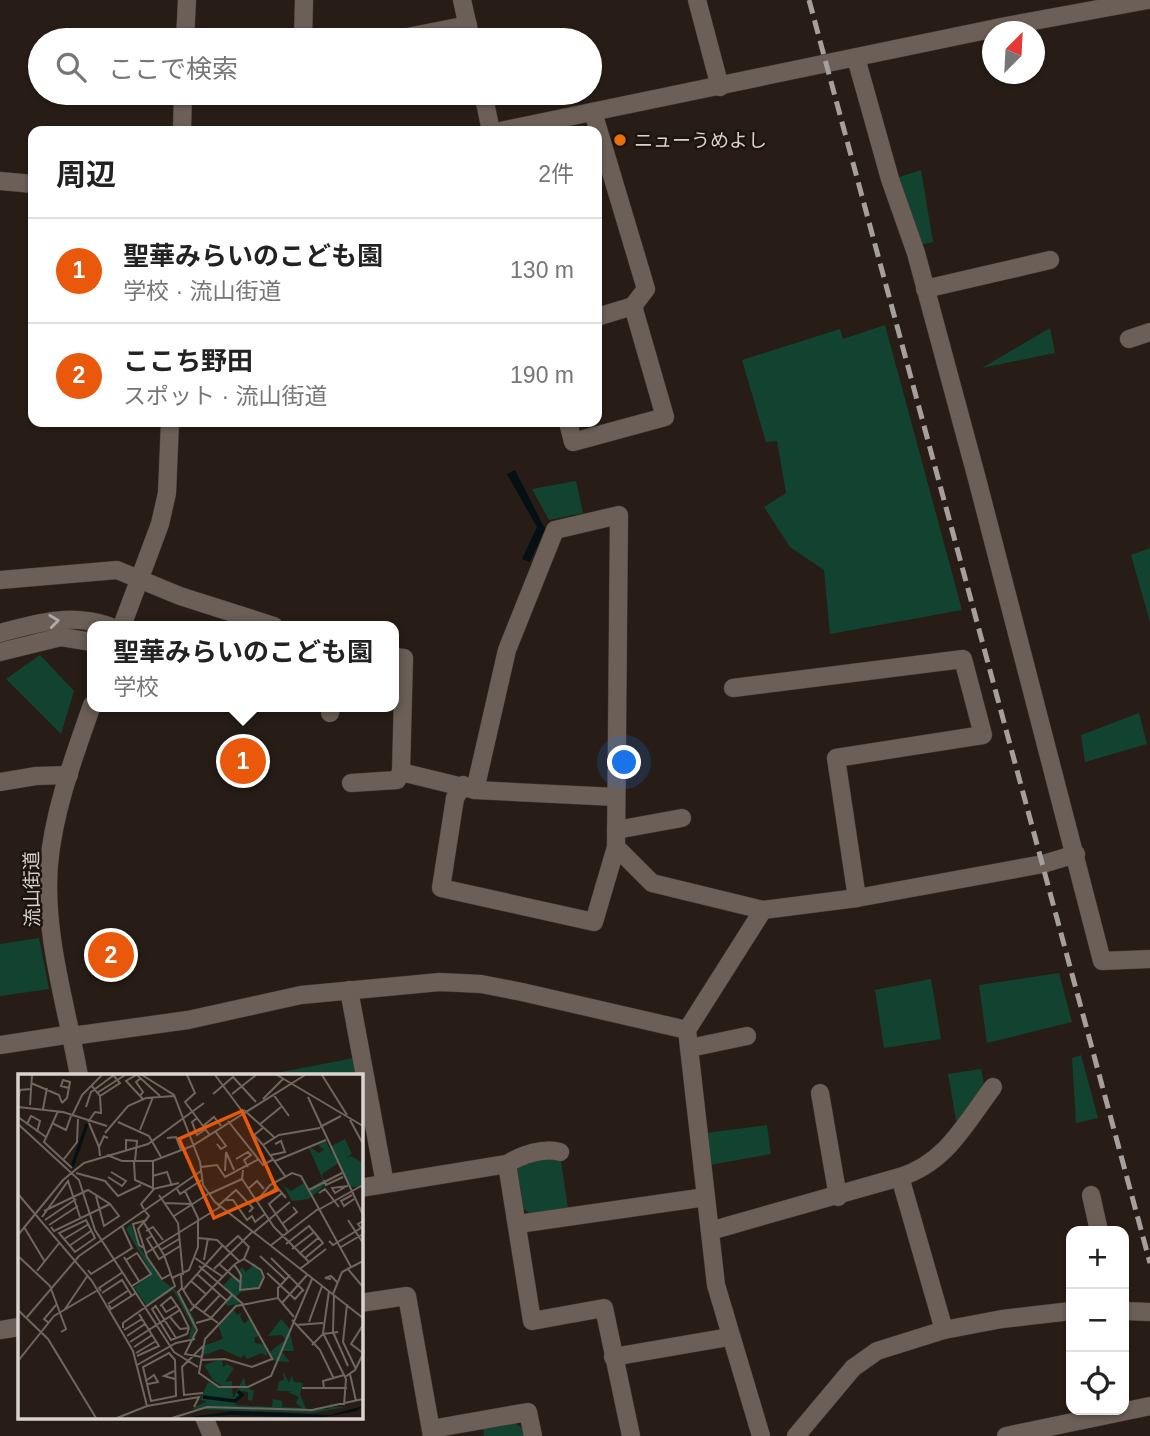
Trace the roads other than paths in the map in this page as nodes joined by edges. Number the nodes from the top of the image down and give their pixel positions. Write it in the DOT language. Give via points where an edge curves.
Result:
graph roads {
  1 [pos="187,0"];
  2 [pos="304,0"];
  3 [pos="462,0"];
  4 [pos="697,0"];
  5 [pos="1147,0"];
  6 [pos="186,28"];
  7 [pos="303,28"];
  8 [pos="468,28"];
  9 [pos="856,58"];
  10 [pos="720,88"];
  11 [pos="183,105"];
  12 [pos="485,105"];
  13 [pos="593,112"];
  14 [pos="182,126"];
  15 [pos="490,126"];
  16 [pos="524,126"];
  17 [pos="597,126"];
  18 [pos="602,142"];
  19 [pos="0,181"];
  20 [pos="28,184"];
  21 [pos="1050,260"];
  22 [pos="925,289"];
  23 [pos="633,306"];
  24 [pos="602,315"];
  25 [pos="1150,332"];
  26 [pos="1129,338"];
  27 [pos="170,427"];
  28 [pos="569,427"];
  29 [pos="141,579"];
  30 [pos="0,580"];
  31 [pos="93,621"];
  32 [pos="124,621"];
  33 [pos="258,621"];
  34 [pos="0,633"];
  35 [pos="87,641"];
  36 [pos="0,652"];
  37 [pos="399,658"];
  38 [pos="733,688"];
  39 [pos="91,712"];
  40 [pos="401,772"];
  41 [pos="69,775"];
  42 [pos="0,782"];
  43 [pos="351,783"];
  44 [pos="469,788"];
  45 [pos="616,797"];
  46 [pos="682,818"];
  47 [pos="616,838"];
  48 [pos="1076,854"];
  49 [pos="857,898"];
  50 [pos="763,911"];
  51 [pos="1150,959"];
  52 [pos="349,990"];
  53 [pos="72,1035"];
  54 [pos="747,1036"];
  55 [pos="689,1039"];
  56 [pos="0,1045"];
  57 [pos="79,1074"];
  58 [pos="993,1087"];
  59 [pos="820,1093"];
  60 [pos="560,1152"];
  61 [pos="507,1164"];
  62 [pos="900,1177"];
  63 [pos="385,1184"];
  64 [pos="362,1188"];
  65 [pos="1091,1195"];
  66 [pos="838,1196"];
  67 [pos="706,1197"];
  68 [pos="518,1224"];
  69 [pos="1097,1226"];
  70 [pos="710,1231"];
  71 [pos="362,1303"];
  72 [pos="1129,1311"];
  73 [pos="1066,1312"];
  74 [pos="1150,1312"];
  75 [pos="18,1327"];
  76 [pos="0,1330"];
  77 [pos="944,1330"];
  78 [pos="730,1337"];
  79 [pos="613,1357"];
  80 [pos="1150,1406"];
  81 [pos="204,1418"];
  82 [pos="431,1433"];
  83 [pos="212,1436"];
  84 [pos="533,1436"];
  85 [pos="631,1436"];
  86 [pos="761,1436"];
  87 [pos="796,1436"];
  88 [pos="1006,1436"];
  1 -- 6 [label="street"];
  2 -- 7 [label="street"];
  3 -- 8 [label="street"];
  4 -- 10 [label="street"];
  5 -- 9 [label="street"];
  9 -- 10 [label="street"];
  9 -- 22 [label="street"];
  10 -- 13 [label="street"];
  11 -- 14 [label="street"];
  12 -- 15 [label="street"];
  13 -- 16 [label="street"];
  13 -- 17 [label="street"];
  18 -- 23 [label="street" via="646,289"];
  19 -- 20 [label="street"];
  21 -- 22 [label="street"];
  22 -- 48 [label="street"];
  23 -- 24 [label="street"];
  23 -- 28 [label="street" via="666,417 573,442"];
  25 -- 26 [label="street"];
  27 -- 29 [label="street" via="167,493"];
  29 -- 30 [label="street" via="106,569"];
  29 -- 32 [label="street"];
  29 -- 33 [label="street"];
  34 -- 31 [label="street, one-way" via="57,620"];
  35 -- 36 [label="street" via="61,637"];
  37 -- 40 [label="street" via="404,658"];
  38 -- 49 [label="street" via="963,659 983,736 836,758"];
  39 -- 41 [label="street, 流山街道"];
  40 -- 43 [label="street" via="397,780"];
  40 -- 44 [label="street"];
  41 -- 42 [label="street"];
  41 -- 53 [label="street, 流山街道" via="49,868 54,949"];
  44 -- 45 [label="street"];
  44 -- 45 [label="street" via="507,650 555,530 619,515"];
  44 -- 47 [label="street" via="455,798 441,888 594,922"];
  45 -- 47 [label="street"];
  46 -- 47 [label="street"];
  47 -- 50 [label="street" via="652,883"];
  48 -- 49 [label="street"];
  48 -- 51 [label="street" via="1102,961"];
  49 -- 50 [label="street"];
  50 -- 55 [label="street"];
  52 -- 53 [label="street" via="301,995 188,1020"];
  52 -- 55 [label="street" via="440,982 481,984"];
  52 -- 63 [label="street"];
  53 -- 56 [label="street"];
  53 -- 57 [label="street, 流山街道"];
  54 -- 55 [label="street"];
  55 -- 67 [label="street"];
  58 -- 62 [label="street" via="941,1154 921,1170"];
  59 -- 66 [label="street"];
  60 -- 61 [label="street" via="519,1156"];
  61 -- 63 [label="street"];
  61 -- 68 [label="street"];
  62 -- 66 [label="street"];
  62 -- 77 [label="street"];
  63 -- 64 [label="street"];
  65 -- 69 [label="street"];
  66 -- 70 [label="street"];
  67 -- 68 [label="street"];
  67 -- 70 [label="street"];
  68 -- 79 [label="street" via="532,1321 604,1308"];
  70 -- 78 [label="street" via="716,1285"];
  71 -- 82 [label="street" via="407,1296"];
  72 -- 74 [label="street"];
  73 -- 77 [label="street"];
  75 -- 76 [label="street"];
  77 -- 87 [label="street" via="877,1351 861,1362 828,1394"];
  78 -- 79 [label="street"];
  78 -- 86 [label="street"];
  79 -- 85 [label="street"];
  80 -- 88 [label="street"];
  81 -- 83 [label="street"];
  82 -- 84 [label="street" via="528,1412"];
}
